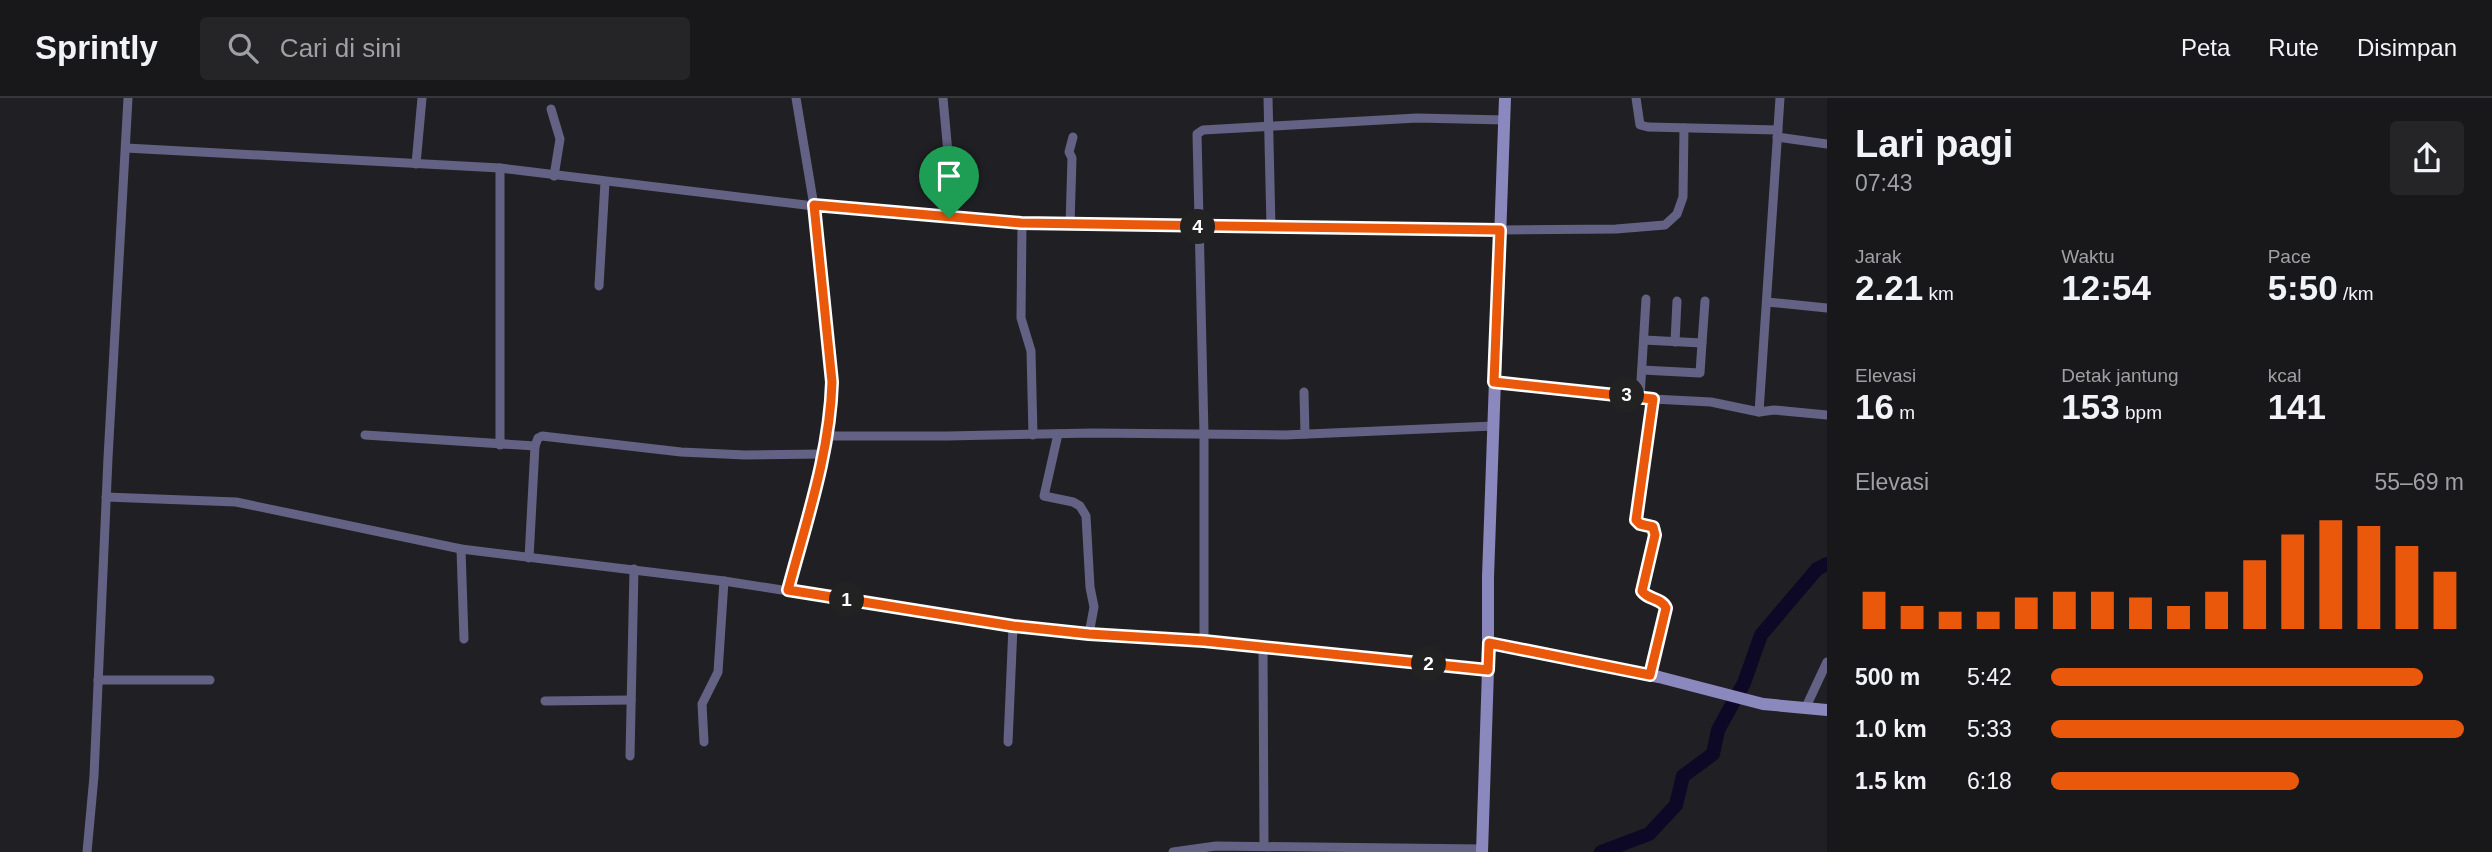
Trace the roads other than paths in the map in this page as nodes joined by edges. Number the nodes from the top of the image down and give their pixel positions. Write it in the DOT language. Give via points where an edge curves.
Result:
graph roads {
  1 [pos="128,98"];
  2 [pos="422,98"];
  3 [pos="796,98"];
  4 [pos="943,98"];
  5 [pos="1268,98"];
  6 [pos="1505,98"];
  7 [pos="1636,98"];
  8 [pos="1780,98"];
  9 [pos="551,109"];
  10 [pos="1505,120"];
  11 [pos="1269,126"];
  12 [pos="1684,128"];
  13 [pos="1778,133"];
  14 [pos="1073,137"];
  15 [pos="1827,144"];
  16 [pos="126,148"];
  17 [pos="416,164"];
  18 [pos="500,168"];
  19 [pos="554,176"];
  20 [pos="605,183"];
  21 [pos="814,205"];
  22 [pos="949,218"];
  23 [pos="1021,223"];
  24 [pos="1070,225"];
  25 [pos="1272,227"];
  26 [pos="1198,228"];
  27 [pos="1500,230"];
  28 [pos="599,286"];
  29 [pos="1647,299"];
  30 [pos="1677,301"];
  31 [pos="1705,301"];
  32 [pos="1767,302"];
  33 [pos="1827,308"];
  34 [pos="1644,340"];
  35 [pos="1675,342"];
  36 [pos="1702,343"];
  37 [pos="1642,370"];
  38 [pos="1494,382"];
  39 [pos="1304,391"];
  40 [pos="1640,397"];
  41 [pos="1653,399"];
  42 [pos="1759,412"];
  43 [pos="1827,415"];
  44 [pos="1493,426"];
  45 [pos="1058,434"];
  46 [pos="1204,434"];
  47 [pos="1305,434"];
  48 [pos="365,435"];
  49 [pos="1033,435"];
  50 [pos="828,436"];
  51 [pos="500,445"];
  52 [pos="535,446"];
  53 [pos="824,454"];
  54 [pos="106,497"];
  55 [pos="461,549"];
  56 [pos="528,558"];
  57 [pos="634,569"];
  58 [pos="724,581"];
  59 [pos="788,590"];
  60 [pos="1013,626"];
  61 [pos="1089,634"];
  62 [pos="464,639"];
  63 [pos="1204,641"];
  64 [pos="1489,643"];
  65 [pos="1264,646"];
  66 [pos="1827,662"];
  67 [pos="1488,670"];
  68 [pos="1650,675"];
  69 [pos="98,680"];
  70 [pos="210,680"];
  71 [pos="631,700"];
  72 [pos="545,701"];
  73 [pos="1805,709"];
  74 [pos="1827,710"];
  75 [pos="704,742"];
  76 [pos="1008,742"];
  77 [pos="630,755"];
  78 [pos="1264,846"];
  79 [pos="1216,849"];
  80 [pos="1373,850"];
  81 [pos="1482,850"];
  82 [pos="87,852"];
  83 [pos="1173,852"];
  1 -- 16 [label="street"];
  2 -- 17 [label="street"];
  3 -- 21 [label="street"];
  4 -- 22 [label="street"];
  5 -- 11 [label="street"];
  6 -- 10 [label="street"];
  7 -- 12 [label="street" via="1640,125"];
  8 -- 13 [label="street"];
  9 -- 19 [label="street" via="560,139"];
  10 -- 11 [label="street" via="1417,118"];
  10 -- 27 [label="street"];
  11 -- 25 [label="street"];
  11 -- 26 [label="street" via="1197,134"];
  12 -- 13 [label="street"];
  12 -- 27 [label="street" via="1684,197 1677,214 1665,225"];
  13 -- 15 [label="street"];
  13 -- 32 [label="street"];
  14 -- 24 [label="street"];
  16 -- 17 [label="street"];
  16 -- 54 [label="street"];
  17 -- 18 [label="street"];
  18 -- 19 [label="street"];
  18 -- 51 [label="street"];
  19 -- 20 [label="street"];
  20 -- 21 [label="street"];
  20 -- 28 [label="street"];
  21 -- 22 [label="street"];
  21 -- 50 [label="street" via="832,382"];
  22 -- 23 [label="street"];
  23 -- 24 [label="street"];
  23 -- 49 [label="street" via="1021,318 1031,351"];
  24 -- 26 [label="street"];
  25 -- 26 [label="street"];
  25 -- 27 [label="street"];
  26 -- 46 [label="street"];
  27 -- 38 [label="street"];
  29 -- 34 [label="street"];
  30 -- 35 [label="street"];
  31 -- 36 [label="street"];
  32 -- 33 [label="street"];
  32 -- 42 [label="street"];
  34 -- 35 [label="street"];
  34 -- 37 [label="street"];
  35 -- 36 [label="street"];
  36 -- 37 [label="street" via="1700,373"];
  37 -- 40 [label="street"];
  38 -- 40 [label="street"];
  38 -- 44 [label="street"];
  39 -- 47 [label="street"];
  40 -- 41 [label="street"];
  41 -- 42 [label="street" via="1711,402"];
  41 -- 68 [label="street" via="1636,520 1653,527 1655,535 1642,591 1666,608"];
  42 -- 43 [label="street"];
  44 -- 47 [label="street"];
  44 -- 64 [label="street"];
  45 -- 46 [label="street"];
  45 -- 49 [label="street"];
  45 -- 61 [label="street" via="1044,496 1073,502 1086,516 1094,607"];
  46 -- 47 [label="street"];
  46 -- 63 [label="street"];
  48 -- 51 [label="street"];
  49 -- 50 [label="street"];
  50 -- 53 [label="street"];
  51 -- 52 [label="street"];
  52 -- 53 [label="street" via="538,438 547,436 681,452"];
  52 -- 56 [label="street"];
  53 -- 59 [label="street"];
  54 -- 55 [label="street" via="236,502"];
  54 -- 69 [label="street"];
  55 -- 56 [label="street"];
  55 -- 62 [label="street"];
  56 -- 57 [label="street"];
  57 -- 58 [label="street"];
  57 -- 71 [label="street"];
  58 -- 59 [label="street"];
  58 -- 75 [label="street" via="718,672 702,704"];
  59 -- 60 [label="street"];
  60 -- 61 [label="street"];
  60 -- 76 [label="street"];
  61 -- 63 [label="street"];
  63 -- 65 [label="street"];
  64 -- 67 [label="street"];
  64 -- 68 [label="street"];
  65 -- 67 [label="street"];
  65 -- 78 [label="street"];
  66 -- 73 [label="street"];
  67 -- 81 [label="street"];
  68 -- 73 [label="street" via="1745,700"];
  69 -- 70 [label="street"];
  69 -- 82 [label="street"];
  71 -- 72 [label="street"];
  71 -- 77 [label="street"];
  73 -- 74 [label="street"];
  78 -- 79 [label="street"];
  78 -- 80 [label="street"];
  79 -- 83 [label="street"];
  80 -- 81 [label="street"];
}
